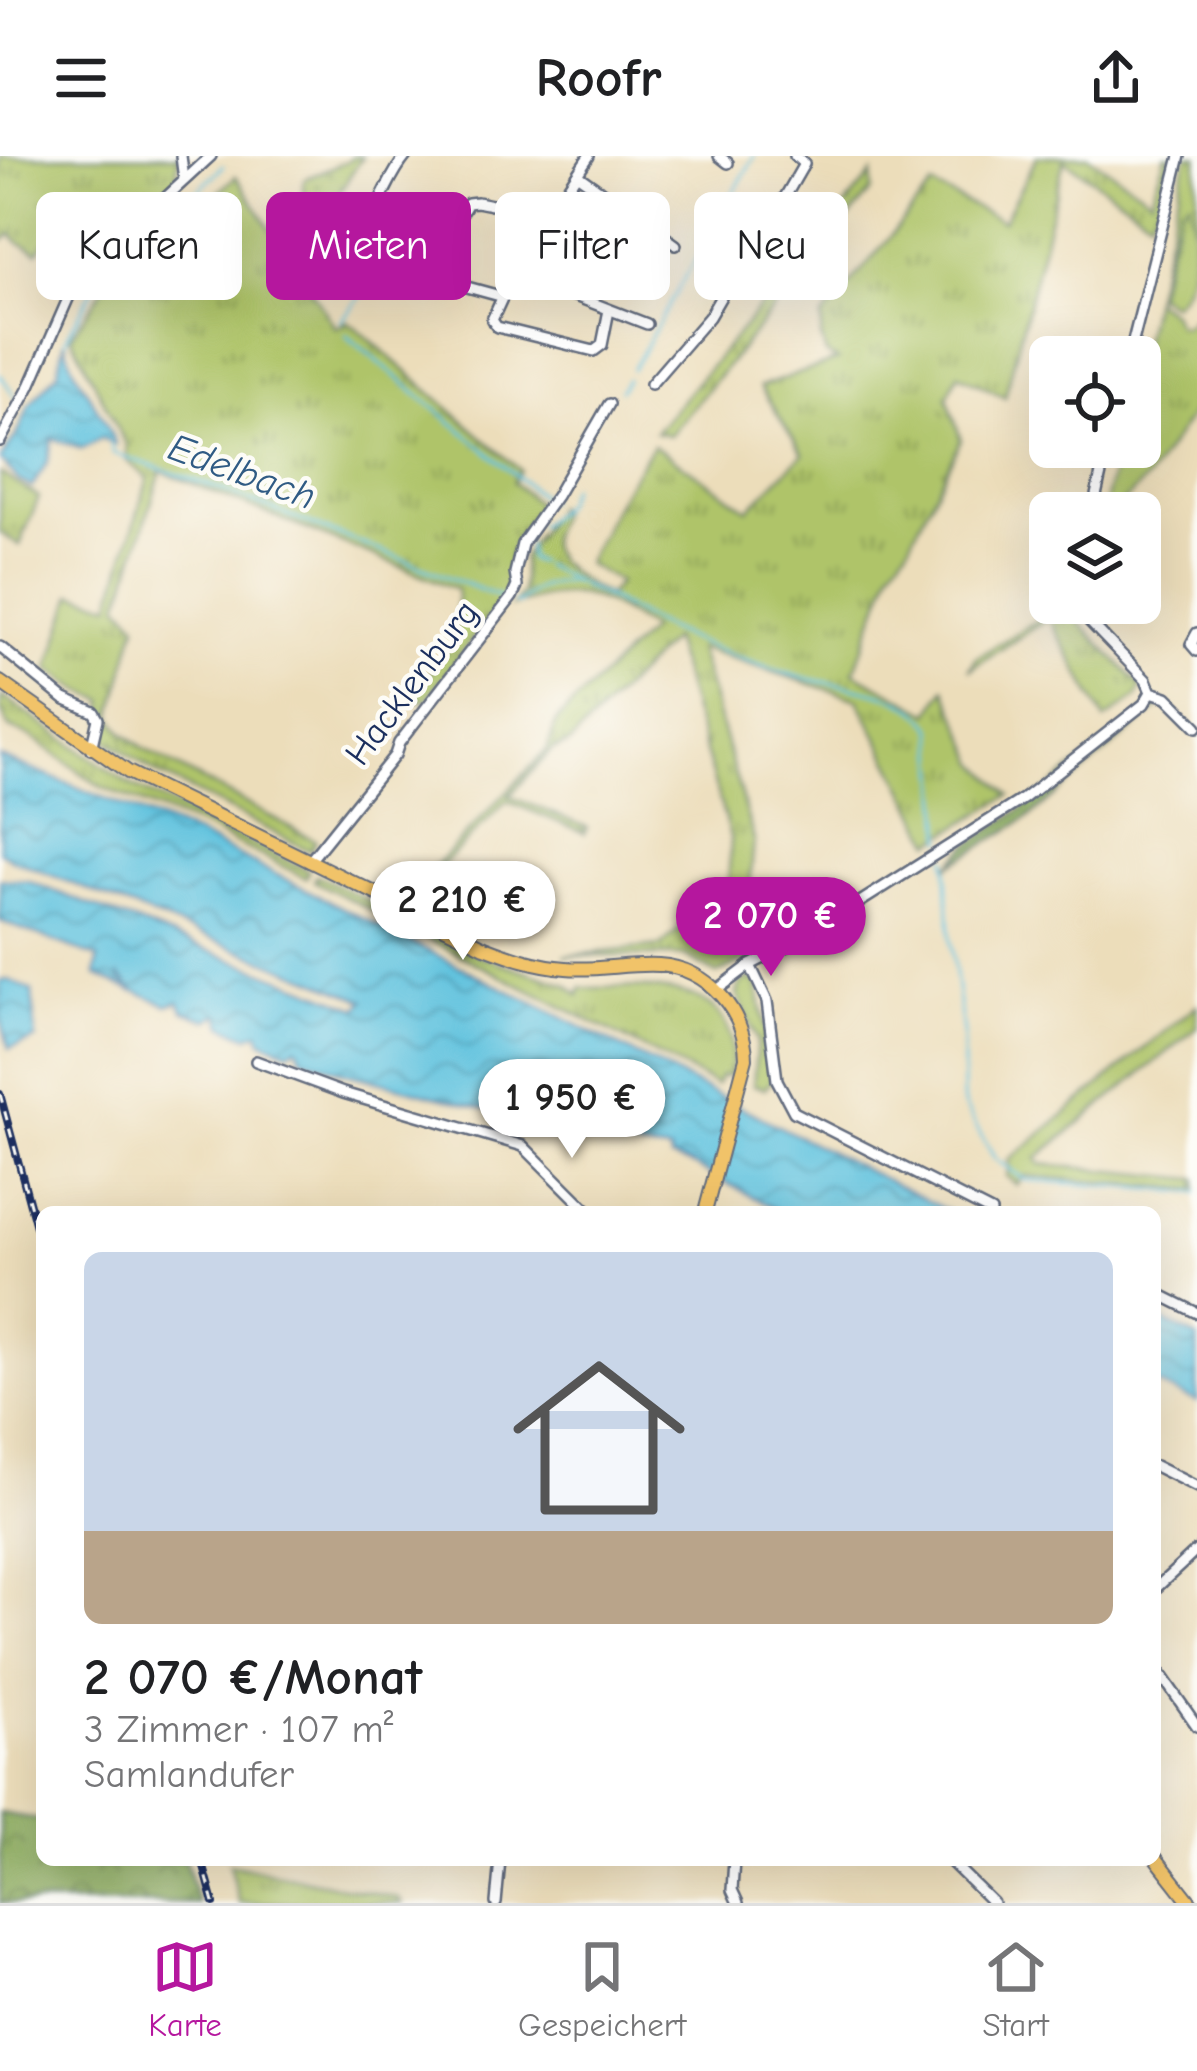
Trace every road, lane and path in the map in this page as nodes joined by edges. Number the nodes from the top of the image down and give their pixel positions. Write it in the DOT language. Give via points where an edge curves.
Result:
graph roads {
  1 [pos="181,156"];
  2 [pos="211,156"];
  3 [pos="406,156"];
  4 [pos="590,156"];
  5 [pos="795,156"];
  6 [pos="1180,156"];
  7 [pos="577,174"];
  8 [pos="184,179"];
  9 [pos="383,192"];
  10 [pos="564,192"];
  11 [pos="495,206"];
  12 [pos="676,245"];
  13 [pos="495,295"];
  14 [pos="498,300"];
  15 [pos="584,300"];
  16 [pos="609,310"];
  17 [pos="647,324"];
  18 [pos="1134,336"];
  19 [pos="651,384"];
  20 [pos="609,404"];
  21 [pos="0,440"];
  22 [pos="1093,624"];
  23 [pos="1197,634"];
  24 [pos="0,646"];
  25 [pos="1197,651"];
  26 [pos="0,682"];
  27 [pos="1151,692"];
  28 [pos="1197,727"];
  29 [pos="92,748"];
  30 [pos="309,862"];
  31 [pos="749,965"];
  32 [pos="717,990"];
  33 [pos="256,1061"];
  34 [pos="583,1206"];
  35 [pos="707,1206"];
  36 [pos="979,1206"];
  37 [pos="1161,1295"];
  38 [pos="1197,1312"];
  39 [pos="1161,1469"];
  40 [pos="1197,1486"];
  41 [pos="1197,1550"];
  42 [pos="1161,1583"];
  43 [pos="1161,1675"];
  44 [pos="1197,1726"];
  45 [pos="1161,1865"];
  46 [pos="499,1866"];
  47 [pos="734,1866"];
  48 [pos="955,1866"];
  49 [pos="496,1903"];
  50 [pos="738,1903"];
  51 [pos="993,1903"];
  52 [pos="1191,1903"];
  1 -- 8 [label="street"];
  2 -- 8 [label="street"];
  3 -- 9 [label="street"];
  4 -- 7 [label="street"];
  5 -- 19 [label="street" via="804,164 766,230 709,317"];
  6 -- 18 [label="street"];
  7 -- 10 [label="street"];
  7 -- 12 [label="street"];
  8 -- 21 [label="street" via="71,292"];
  11 -- 13 [label="street" via="468,203 428,277"];
  14 -- 16 [label="street" via="496,327 594,351"];
  15 -- 16 [label="street"];
  16 -- 17 [label="street"];
  20 -- 30 [label="street, Hacklenburg" via="522,544 516,590"];
  22 -- 27 [label="street"];
  23 -- 25 [label="street"];
  24 -- 29 [label="street" via="64,699 94,712"];
  26 -- 29 [label="main road"];
  27 -- 28 [label="street"];
  27 -- 31 [label="street" via="1023,799"];
  29 -- 30 [label="main road"];
  30 -- 32 [label="main road" via="508,956 563,968 672,966"];
  31 -- 32 [label="street"];
  31 -- 36 [label="street" via="767,1001 777,1080 794,1112"];
  32 -- 35 [label="main road" via="744,1037 746,1066"];
  33 -- 34 [label="street" via="523,1146"];
  37 -- 38 [label="street"];
  39 -- 40 [label="street"];
  41 -- 42 [label="street"];
  43 -- 44 [label="street"];
  45 -- 52 [label="main road"];
  46 -- 49 [label="street"];
  47 -- 50 [label="street"];
  48 -- 51 [label="street"];
}
